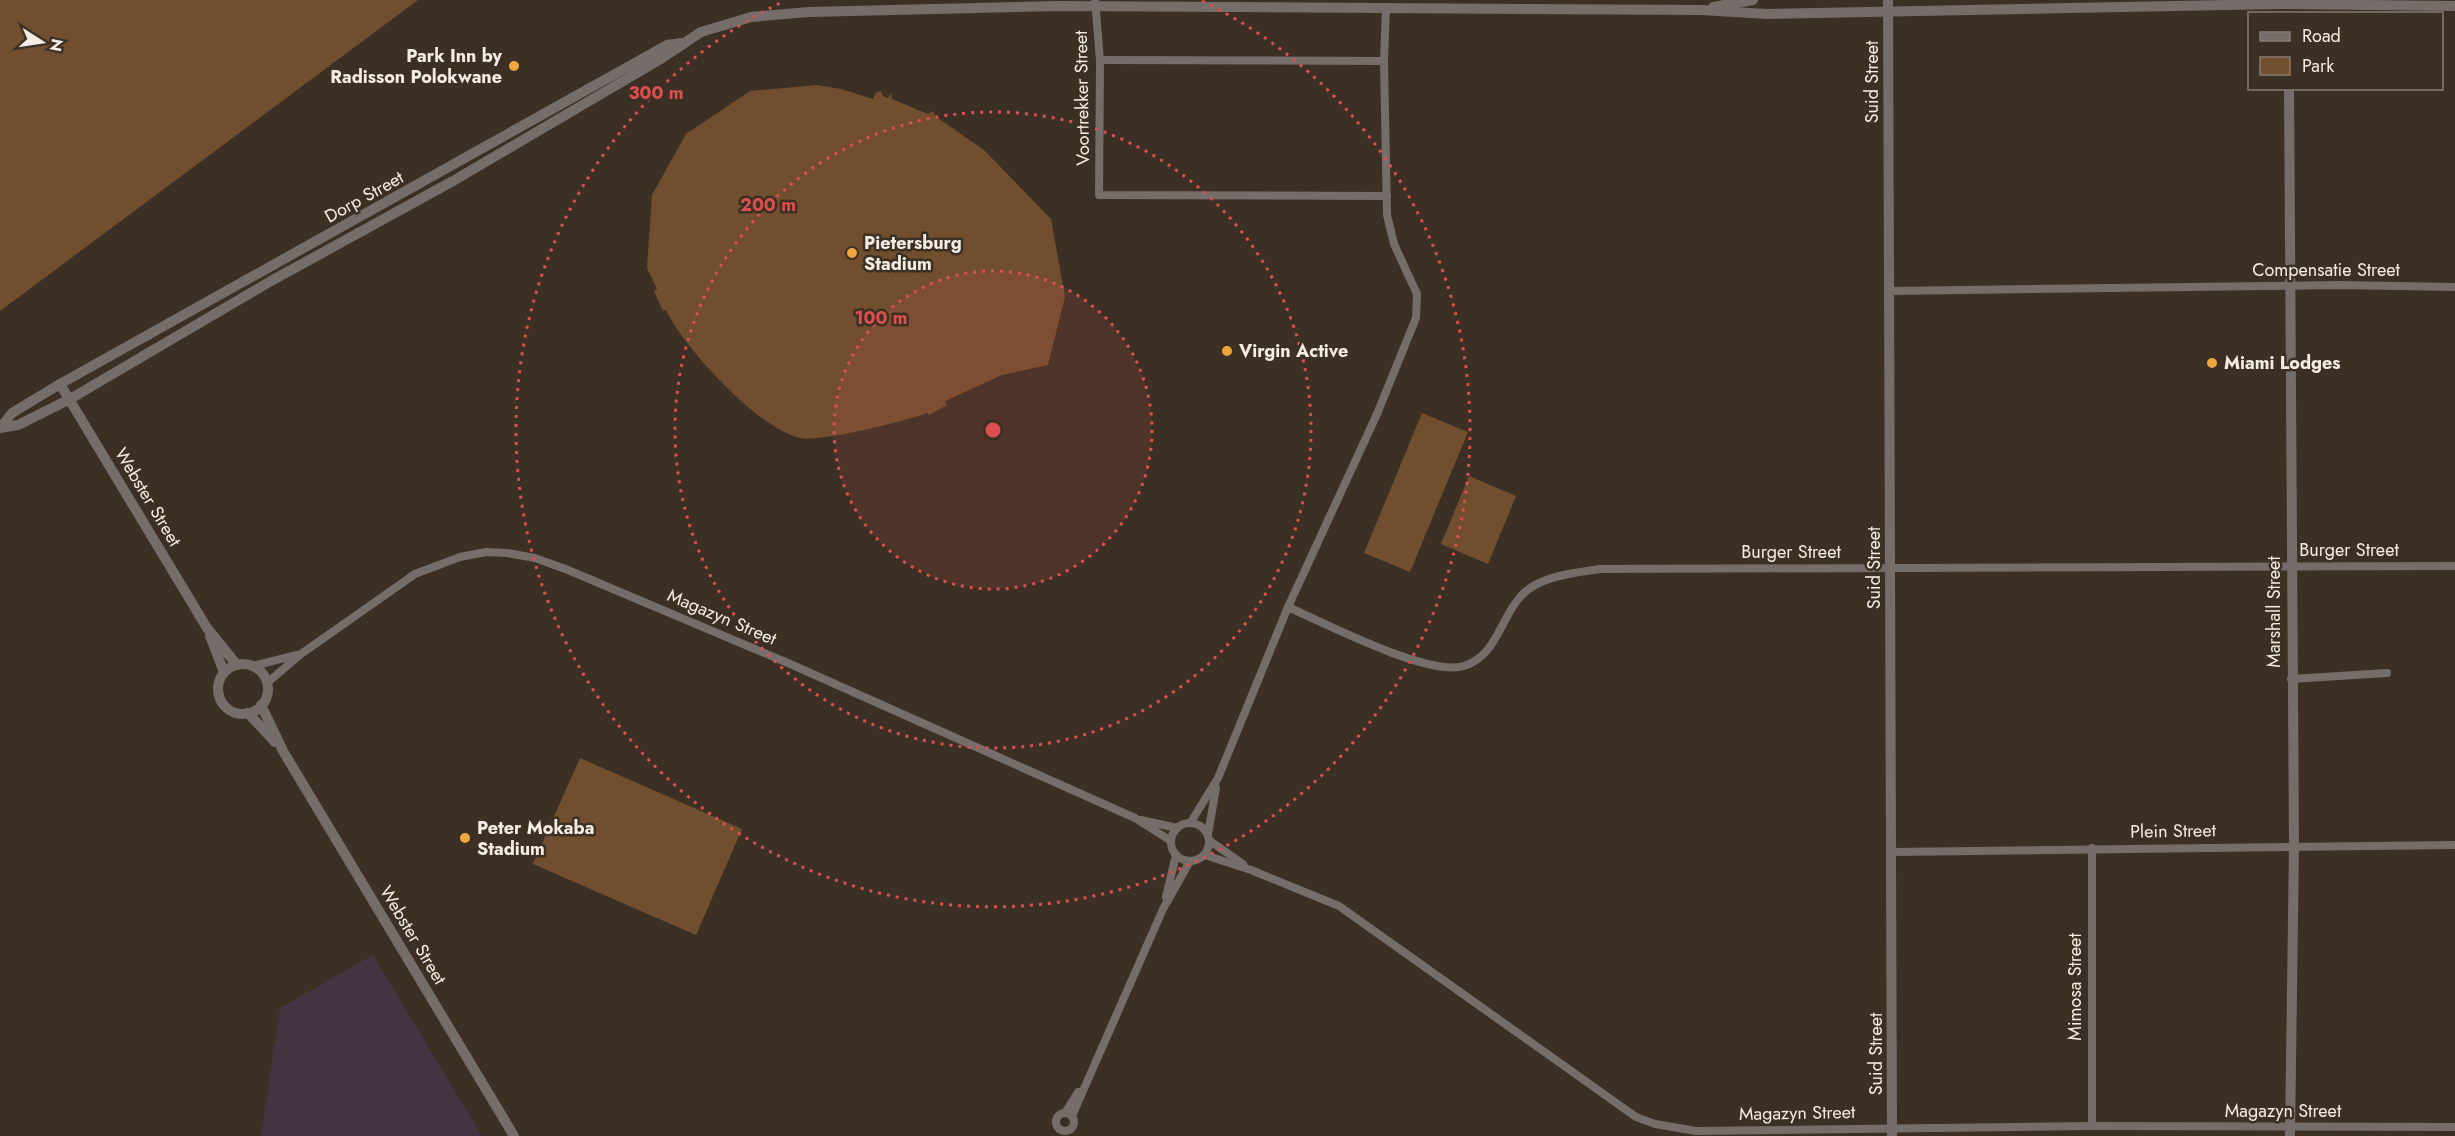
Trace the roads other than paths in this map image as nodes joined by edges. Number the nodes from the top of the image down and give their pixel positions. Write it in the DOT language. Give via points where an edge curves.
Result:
graph roads {
  1 [pos="1068,0"];
  2 [pos="1753,0"];
  3 [pos="1888,0"];
  4 [pos="1095,4"];
  5 [pos="1057,6"];
  6 [pos="2289,6"];
  7 [pos="2455,6"];
  8 [pos="1386,8"];
  9 [pos="1701,10"];
  10 [pos="1888,12"];
  11 [pos="684,42"];
  12 [pos="1100,60"];
  13 [pos="1384,61"];
  14 [pos="2289,90"];
  15 [pos="1387,196"];
  16 [pos="266,270"];
  17 [pos="271,281"];
  18 [pos="2289,286"];
  19 [pos="2455,287"];
  20 [pos="1889,291"];
  21 [pos="60,384"];
  22 [pos="69,399"];
  23 [pos="1,428"];
  24 [pos="2455,566"];
  25 [pos="2291,567"];
  26 [pos="1890,568"];
  27 [pos="1288,607"];
  28 [pos="207,628"];
  29 [pos="301,654"];
  30 [pos="237,664"];
  31 [pos="252,666"];
  32 [pos="224,672"];
  33 [pos="2387,673"];
  34 [pos="2291,679"];
  35 [pos="267,683"];
  36 [pos="261,705"];
  37 [pos="248,713"];
  38 [pos="283,751"];
  39 [pos="1218,778"];
  40 [pos="1135,818"];
  41 [pos="1191,822"];
  42 [pos="1177,828"];
  43 [pos="1209,837"];
  44 [pos="1171,841"];
  45 [pos="2294,845"];
  46 [pos="2455,845"];
  47 [pos="2092,848"];
  48 [pos="1892,852"];
  49 [pos="1176,855"];
  50 [pos="1205,855"];
  51 [pos="1190,861"];
  52 [pos="1251,870"];
  53 [pos="1163,909"];
  54 [pos="1068,1114"];
  55 [pos="2092,1126"];
  56 [pos="2455,1127"];
  57 [pos="1056,1131"];
  58 [pos="1891,1132"];
  59 [pos="2290,1132"];
  60 [pos="1067,1133"];
  61 [pos="514,1136"];
  1 -- 5 [label="street"];
  2 -- 9 [label="street, Dorp Street"];
  3 -- 10 [label="street, Suid Street"];
  4 -- 5 [label="street, Dorp Street"];
  4 -- 8 [label="street, Dorp Street"];
  4 -- 12 [label="street, Voortrekker Street"];
  5 -- 11 [label="street, Dorp Street" via="786,13 751,17 701,32"];
  6 -- 7 [label="street, Dorp Street"];
  6 -- 10 [label="street, Dorp Street"];
  8 -- 9 [label="street, Dorp Street"];
  8 -- 13 [label="street"];
  9 -- 10 [label="street, Dorp Street" via="1767,14"];
  10 -- 20 [label="street, Suid Street"];
  11 -- 16 [label="street, Dorp Street" via="667,45"];
  11 -- 17 [label="street, Dorp Street" via="453,181"];
  12 -- 13 [label="street"];
  12 -- 15 [label="street, Voortrekker Street" via="1099,195"];
  13 -- 15 [label="street"];
  14 -- 18 [label="street, Marshall Street"];
  15 -- 27 [label="street" via="1389,228 1417,294 1416,318 1377,414"];
  16 -- 17 [label="street"];
  16 -- 21 [label="street, Dorp Street"];
  17 -- 22 [label="street, Dorp Street"];
  18 -- 19 [label="street, Compensatie Street"];
  18 -- 20 [label="street, Compensatie Street"];
  18 -- 25 [label="street, Marshall Street"];
  20 -- 26 [label="street, Suid Street"];
  21 -- 22 [label="street, Webster Street"];
  21 -- 23 [label="street, Dorp Street" via="12,413"];
  22 -- 23 [label="street, Dorp Street" via="18,425"];
  22 -- 28 [label="street, Webster Street"];
  24 -- 25 [label="street, Burger Street"];
  25 -- 26 [label="street, Burger Street"];
  25 -- 34 [label="street, Marshall Street"];
  26 -- 27 [label="street, Burger Street" via="1575,573 1537,585 1520,597 1488,650 1462,667 1413,661"];
  26 -- 48 [label="street, Suid Street"];
  27 -- 39 [label="street"];
  28 -- 30 [label="street, Webster Street"];
  28 -- 32 [label="street, Webster Street"];
  29 -- 31 [label="street, Magazyn Street"];
  29 -- 35 [label="street, Magazyn Street"];
  29 -- 40 [label="street, Magazyn Street" via="425,569 486,552 524,555 788,663"];
  30 -- 31 [label="street"];
  30 -- 32 [label="street"];
  31 -- 35 [label="street"];
  32 -- 37 [label="street" via="218,686 222,702 233,712"];
  33 -- 34 [label="street"];
  34 -- 45 [label="street, Marshall Street"];
  35 -- 36 [label="street"];
  36 -- 37 [label="street"];
  36 -- 38 [label="street, Webster Street"];
  37 -- 38 [label="street, Webster Street"];
  38 -- 61 [label="street, Webster Street"];
  39 -- 41 [label="street"];
  39 -- 43 [label="street"];
  40 -- 42 [label="street, Magazyn Street"];
  40 -- 44 [label="street, Magazyn Street"];
  41 -- 42 [label="street"];
  41 -- 43 [label="street"];
  42 -- 44 [label="street"];
  43 -- 50 [label="street"];
  43 -- 52 [label="street, Magazyn Street"];
  44 -- 49 [label="street"];
  45 -- 46 [label="street, Plein Street"];
  45 -- 47 [label="street, Plein Street"];
  45 -- 59 [label="street, Marshall Street"];
  47 -- 48 [label="street, Plein Street"];
  47 -- 55 [label="street, Mimosa Street"];
  48 -- 58 [label="street, Suid Street"];
  49 -- 51 [label="street"];
  49 -- 53 [label="street"];
  50 -- 51 [label="street"];
  50 -- 52 [label="street, Magazyn Street"];
  51 -- 53 [label="street"];
  52 -- 58 [label="street, Magazyn Street" via="1339,906 1366,923 1601,1094 1644,1120 1696,1131"];
  53 -- 54 [label="street"];
  54 -- 57 [label="street" via="1057,1118"];
  54 -- 60 [label="street" via="1073,1126"];
  55 -- 58 [label="street, Magazyn Street"];
  55 -- 59 [label="street, Magazyn Street"];
  56 -- 59 [label="street, Magazyn Street"];
  57 -- 60 [label="street"];
}
